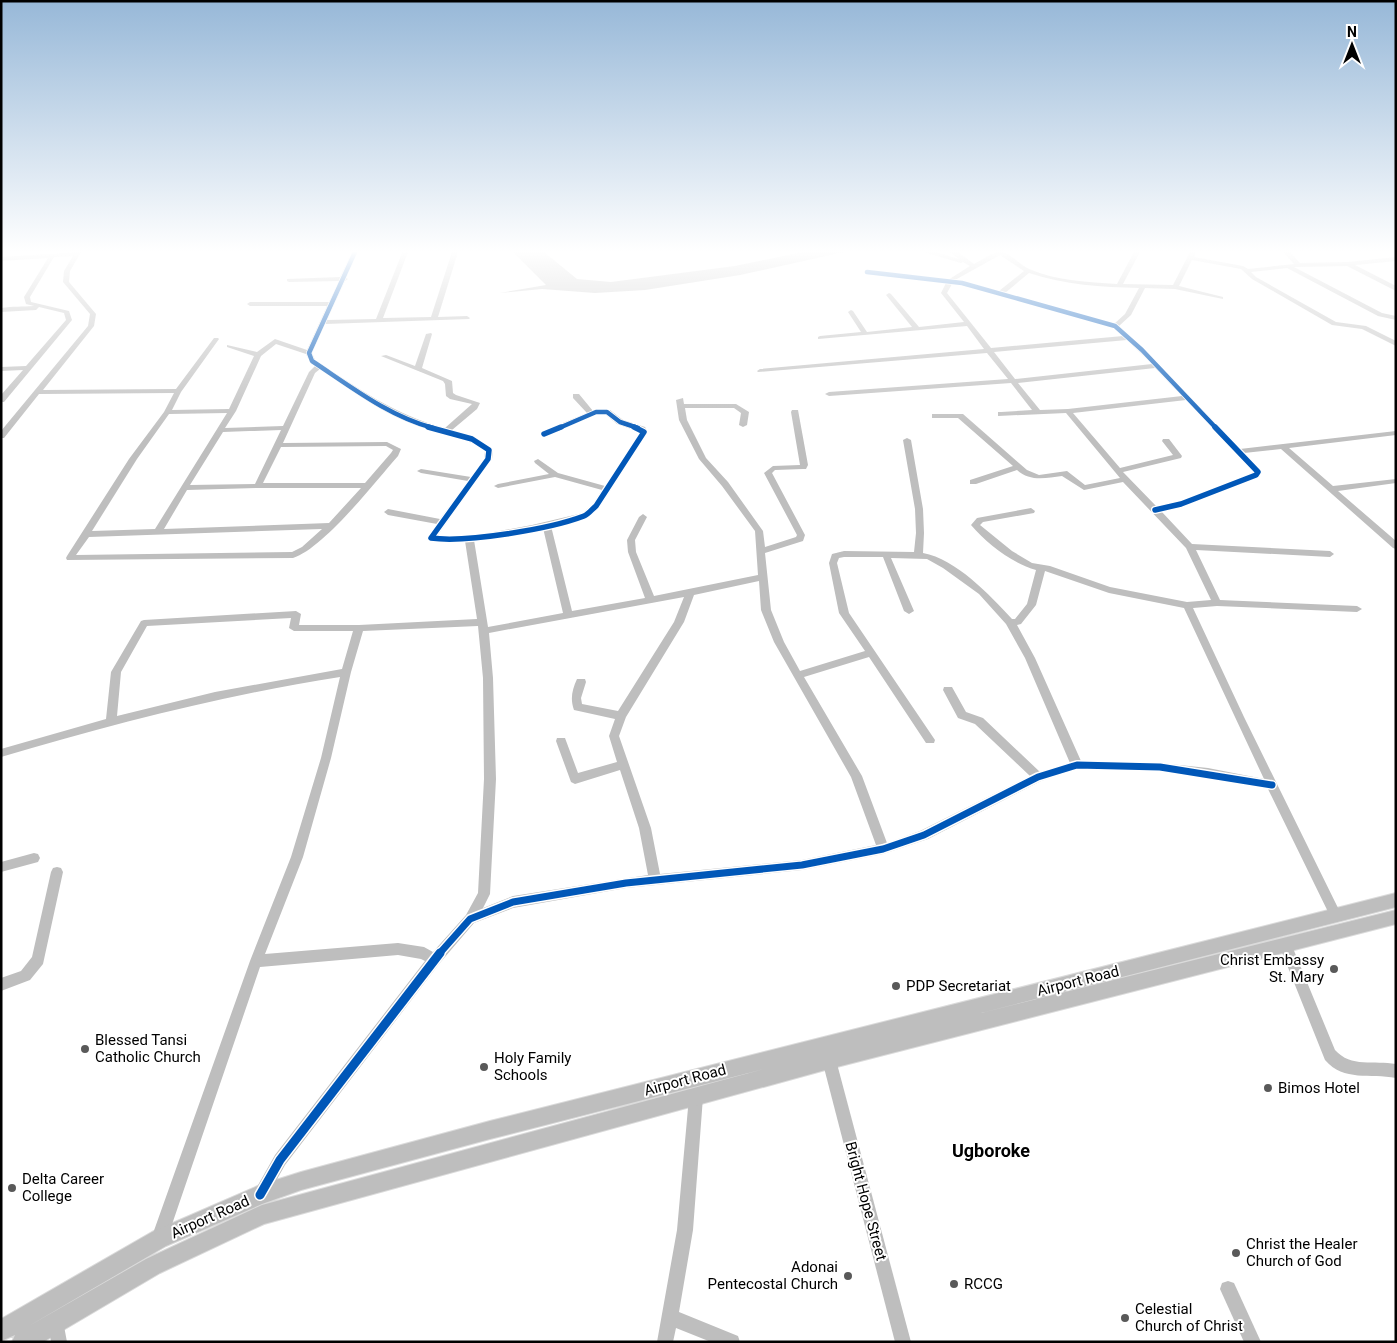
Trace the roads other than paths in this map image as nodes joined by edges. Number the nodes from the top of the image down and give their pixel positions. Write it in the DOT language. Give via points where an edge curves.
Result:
graph roads {
  1 [pos="68,315"];
  2 [pos="93,315"];
  3 [pos="328,315"];
  4 [pos="380,315"];
  5 [pos="435,315"];
  6 [pos="853,315"];
  7 [pos="905,315"];
  8 [pos="961,315"];
  9 [pos="1075,315"];
  10 [pos="1128,315"];
  11 [pos="1318,315"];
  12 [pos="1379,315"];
  13 [pos="467,318"];
  14 [pos="1396,318"];
  15 [pos="434,319"];
  16 [pos="378,320"];
  17 [pos="325,322"];
  18 [pos="968,324"];
  19 [pos="1114,326"];
  20 [pos="916,329"];
  21 [pos="429,334"];
  22 [pos="865,334"];
  23 [pos="820,338"];
  24 [pos="1128,338"];
  25 [pos="216,339"];
  26 [pos="1396,344"];
  27 [pos="229,346"];
  28 [pos="990,351"];
  29 [pos="309,353"];
  30 [pos="258,355"];
  31 [pos="384,356"];
  32 [pos="320,366"];
  33 [pos="1156,366"];
  34 [pos="28,368"];
  35 [pos="1,369"];
  36 [pos="418,369"];
  37 [pos="760,371"];
  38 [pos="1014,381"];
  39 [pos="38,392"];
  40 [pos="178,392"];
  41 [pos="829,394"];
  42 [pos="576,396"];
  43 [pos="1187,398"];
  44 [pos="1,400"];
  45 [pos="232,411"];
  46 [pos="1068,411"];
  47 [pos="167,412"];
  48 [pos="795,412"];
  49 [pos="1038,413"];
  50 [pos="592,414"];
  51 [pos="1001,414"];
  52 [pos="935,416"];
  53 [pos="743,425"];
  54 [pos="286,428"];
  55 [pos="221,430"];
  56 [pos="445,432"];
  57 [pos="1396,433"];
  58 [pos="544,434"];
  59 [pos="1,436"];
  60 [pos="908,440"];
  61 [pos="1166,441"];
  62 [pos="278,445"];
  63 [pos="1283,446"];
  64 [pos="1240,451"];
  65 [pos="538,461"];
  66 [pos="1018,467"];
  67 [pos="1118,470"];
  68 [pos="420,471"];
  69 [pos="555,475"];
  70 [pos="1125,479"];
  71 [pos="473,480"];
  72 [pos="1396,481"];
  73 [pos="974,482"];
  74 [pos="368,485"];
  75 [pos="258,486"];
  76 [pos="498,486"];
  77 [pos="187,488"];
  78 [pos="607,489"];
  79 [pos="1331,489"];
  80 [pos="1031,510"];
  81 [pos="1155,510"];
  82 [pos="388,512"];
  83 [pos="643,517"];
  84 [pos="442,522"];
  85 [pos="546,524"];
  86 [pos="331,526"];
  87 [pos="161,532"];
  88 [pos="86,534"];
  89 [pos="469,539"];
  90 [pos="1394,542"];
  91 [pos="1190,547"];
  92 [pos="762,551"];
  93 [pos="1330,554"];
  94 [pos="886,555"];
  95 [pos="920,555"];
  96 [pos="1041,569"];
  97 [pos="764,577"];
  98 [pos="690,593"];
  99 [pos="650,601"];
  100 [pos="1217,603"];
  101 [pos="1187,605"];
  102 [pos="1357,610"];
  103 [pos="909,611"];
  104 [pos="568,615"];
  105 [pos="1010,622"];
  106 [pos="483,627"];
  107 [pos="359,628"];
  108 [pos="870,653"];
  109 [pos="346,672"];
  110 [pos="799,675"];
  111 [pos="581,682"];
  112 [pos="948,690"];
  113 [pos="621,716"];
  114 [pos="111,720"];
  115 [pos="930,740"];
  116 [pos="561,741"];
  117 [pos="1,753"];
  118 [pos="623,764"];
  119 [pos="1076,766"];
  120 [pos="1038,777"];
  121 [pos="1272,785"];
  122 [pos="883,849"];
  123 [pos="34,858"];
  124 [pos="1,867"];
  125 [pos="56,872"];
  126 [pos="654,880"];
  127 [pos="1396,900"];
  128 [pos="1336,916"];
  129 [pos="1396,917"];
  130 [pos="470,919"];
  131 [pos="1285,945"];
  132 [pos="434,960"];
  133 [pos="256,961"];
  134 [pos="1,985"];
  135 [pos="829,1060"];
  136 [pos="1396,1071"];
  137 [pos="696,1097"];
  138 [pos="456,1139"];
  139 [pos="458,1162"];
  140 [pos="260,1195"];
  141 [pos="159,1239"];
  142 [pos="1228,1289"];
  143 [pos="670,1317"];
  144 [pos="56,1321"];
  145 [pos="1,1331"];
  146 [pos="22,1342"];
  147 [pos="59,1342"];
  148 [pos="665,1342"];
  149 [pos="732,1342"];
  150 [pos="903,1342"];
  151 [pos="1252,1342"];
  1 -- 34 [label="street" via="69,320"];
  2 -- 39 [label="street" via="85,334"];
  3 -- 17 [label="street"];
  4 -- 16 [label="street"];
  5 -- 15 [label="street"];
  6 -- 22 [label="street"];
  7 -- 20 [label="street"];
  8 -- 18 [label="street"];
  9 -- 19 [label="street"];
  10 -- 19 [label="street"];
  11 -- 26 [label="street" via="1334,324 1364,327"];
  12 -- 14 [label="street"];
  13 -- 15 [label="street"];
  15 -- 16 [label="street"];
  16 -- 17 [label="street"];
  17 -- 29 [label="street"];
  18 -- 20 [label="street"];
  18 -- 28 [label="street"];
  19 -- 24 [label="street"];
  20 -- 22 [label="street"];
  21 -- 36 [label="street"];
  22 -- 23 [label="street"];
  24 -- 28 [label="street"];
  24 -- 33 [label="street"];
  25 -- 40 [label="street"];
  27 -- 30 [label="street"];
  28 -- 37 [label="street"];
  28 -- 38 [label="street"];
  29 -- 30 [label="street" via="275,341"];
  29 -- 32 [label="street" via="312,361"];
  30 -- 45 [label="street"];
  31 -- 36 [label="street"];
  32 -- 54 [label="street" via="312,372"];
  32 -- 56 [label="street" via="394,413"];
  33 -- 38 [label="street"];
  33 -- 43 [label="street"];
  34 -- 35 [label="street"];
  34 -- 44 [label="street"];
  36 -- 56 [label="street" via="449,383 449,394 453,397 476,403"];
  38 -- 41 [label="street"];
  38 -- 49 [label="street"];
  39 -- 40 [label="street"];
  39 -- 59 [label="street"];
  40 -- 47 [label="street"];
  42 -- 50 [label="street"];
  43 -- 46 [label="street"];
  43 -- 64 [label="street"];
  45 -- 47 [label="street"];
  45 -- 55 [label="street"];
  46 -- 49 [label="street"];
  46 -- 67 [label="street"];
  47 -- 88 [label="street"];
  48 -- 92 [label="street" via="804,465 774,468 768,473 801,535 800,539"];
  49 -- 51 [label="street"];
  50 -- 58 [label="street"];
  50 -- 78 [label="street" via="607,412 620,422 644,432"];
  52 -- 66 [label="street" via="960,416"];
  53 -- 92 [label="street" via="745,412 736,406 681,403 683,420 703,459 759,531"];
  54 -- 55 [label="street"];
  54 -- 62 [label="street"];
  55 -- 77 [label="street"];
  56 -- 71 [label="street" via="474,440 489,450 488,459"];
  57 -- 63 [label="street"];
  60 -- 95 [label="street" via="920,507 917,550"];
  61 -- 67 [label="street" via="1178,456"];
  62 -- 74 [label="street" via="394,446 397,449 395,454"];
  62 -- 75 [label="street"];
  63 -- 64 [label="street"];
  63 -- 79 [label="street"];
  64 -- 81 [label="street" via="1256,466 1256,475 1181,504"];
  65 -- 69 [label="street"];
  66 -- 70 [label="street" via="1032,477 1064,473 1084,488"];
  66 -- 73 [label="street"];
  67 -- 70 [label="street"];
  68 -- 71 [label="street"];
  69 -- 76 [label="street"];
  69 -- 78 [label="street"];
  70 -- 81 [label="street"];
  71 -- 84 [label="street"];
  72 -- 79 [label="street"];
  74 -- 75 [label="street"];
  74 -- 86 [label="street"];
  75 -- 77 [label="street"];
  77 -- 87 [label="street" via="160,527"];
  78 -- 85 [label="street" via="586,515"];
  79 -- 90 [label="street"];
  80 -- 96 [label="street" via="980,520 975,525 1022,562"];
  81 -- 91 [label="street"];
  82 -- 84 [label="street"];
  83 -- 99 [label="street" via="631,540 632,552"];
  84 -- 89 [label="street" via="431,538"];
  85 -- 89 [label="street"];
  85 -- 104 [label="street"];
  86 -- 87 [label="street"];
  86 -- 88 [label="street" via="305,549 293,555 70,558"];
  87 -- 88 [label="street"];
  89 -- 106 [label="street"];
  91 -- 93 [label="street"];
  91 -- 100 [label="street"];
  92 -- 97 [label="street"];
  94 -- 95 [label="street"];
  94 -- 103 [label="street"];
  94 -- 108 [label="street" via="844,554 835,556 833,563 844,613"];
  95 -- 105 [label="street" via="946,566 982,592"];
  96 -- 101 [label="street" via="1109,590"];
  96 -- 105 [label="street" via="1027,612 1018,622"];
  97 -- 98 [label="street"];
  97 -- 110 [label="street" via="766,610"];
  98 -- 99 [label="street"];
  98 -- 113 [label="street" via="679,622"];
  99 -- 104 [label="street"];
  100 -- 101 [label="street"];
  100 -- 102 [label="street"];
  101 -- 121 [label="street"];
  104 -- 106 [label="street"];
  105 -- 119 [label="street" via="1030,658"];
  106 -- 107 [label="street"];
  106 -- 130 [label="street" via="488,678 488,808 484,894"];
  107 -- 109 [label="street"];
  107 -- 114 [label="street" via="294,628 296,614 144,623 116,672"];
  108 -- 110 [label="street"];
  108 -- 115 [label="street"];
  109 -- 114 [label="street" via="282,682"];
  109 -- 133 [label="street" via="326,758 297,857"];
  110 -- 122 [label="street" via="856,776"];
  111 -- 113 [label="street" via="576,698 578,707"];
  112 -- 120 [label="street" via="962,716 979,721"];
  113 -- 118 [label="street" via="614,736"];
  114 -- 117 [label="street"];
  116 -- 118 [label="street" via="575,779"];
  118 -- 126 [label="street" via="646,828"];
  119 -- 120 [label="street"];
  119 -- 121 [label="street" via="1160,767"];
  120 -- 122 [label="street" via="924,835"];
  121 -- 128 [label="street"];
  122 -- 126 [label="street" via="802,865"];
  123 -- 124 [label="street"];
  125 -- 134 [label="street" via="38,960 25,976"];
  126 -- 130 [label="street" via="513,902"];
  127 -- 128 [label="main road, Airport Road"];
  128 -- 138 [label="main road, Airport Road"];
  129 -- 131 [label="main road, Airport Road"];
  130 -- 132 [label="street"];
  131 -- 135 [label="main road, Airport Road"];
  131 -- 136 [label="street" via="1336,1064 1351,1069 1385,1068"];
  132 -- 133 [label="street" via="424,953 398,949"];
  132 -- 140 [label="street" via="280,1160"];
  133 -- 141 [label="street"];
  135 -- 137 [label="main road, Airport Road"];
  135 -- 150 [label="street, Bright Hope Street"];
  137 -- 139 [label="main road, Airport Road"];
  137 -- 143 [label="street" via="685,1230"];
  138 -- 139 [label="main road"];
  138 -- 140 [label="main road, Airport Road"];
  139 -- 144 [label="main road, Airport Road" via="262,1215 152,1266"];
  140 -- 141 [label="main road, Airport Road"];
  141 -- 145 [label="main road, Airport Road"];
  142 -- 151 [label="street"];
  143 -- 148 [label="street"];
  143 -- 149 [label="street"];
  144 -- 146 [label="main road, Airport Road"];
  144 -- 147 [label="street"];
}
